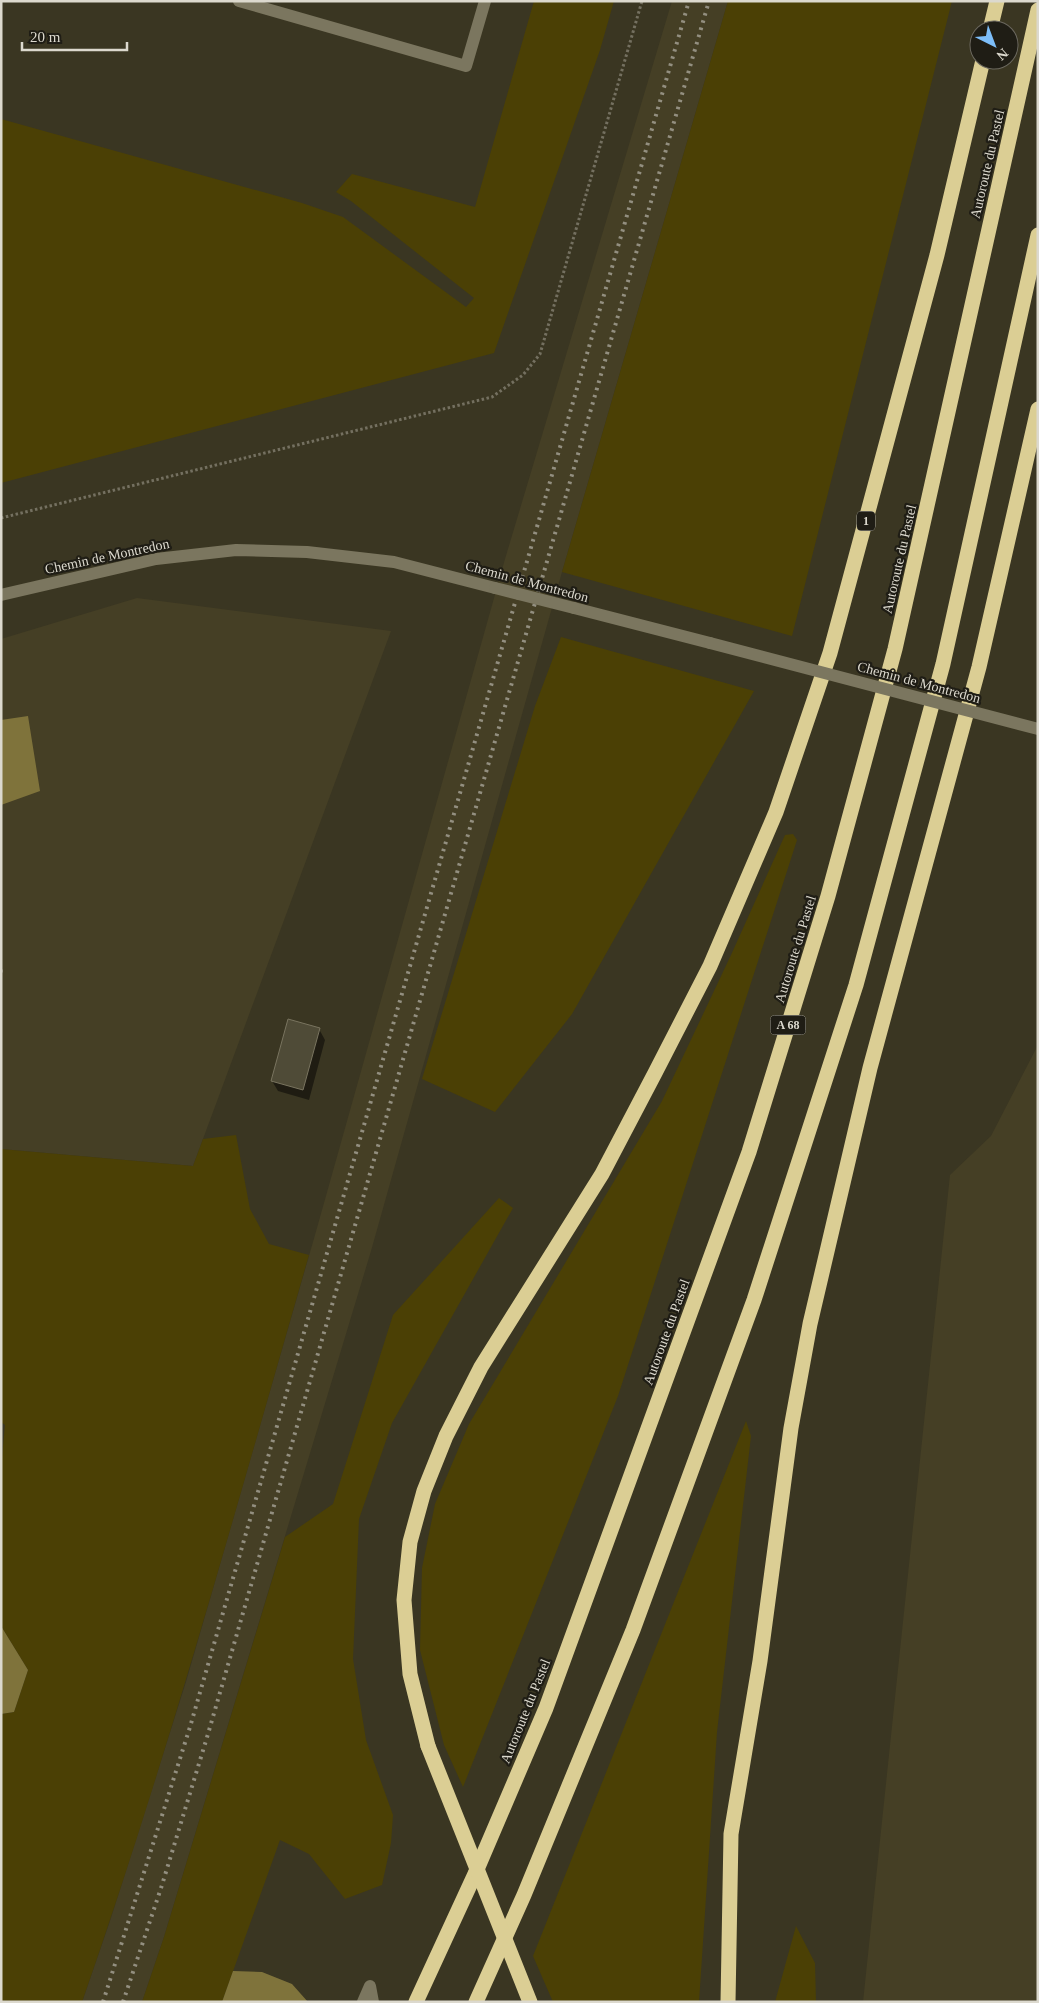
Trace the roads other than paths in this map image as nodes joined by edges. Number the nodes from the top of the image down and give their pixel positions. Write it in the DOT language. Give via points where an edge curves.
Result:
graph roads {
  1 [pos="239,1"];
  2 [pos="485,1"];
  3 [pos="997,1"];
  4 [pos="1038,10"];
  5 [pos="992,20"];
  6 [pos="981,70"];
  7 [pos="1038,235"];
  8 [pos="1038,410"];
  9 [pos="1,595"];
  10 [pos="1038,729"];
  11 [pos="363,2002"];
  12 [pos="374,2002"];
  13 [pos="416,2002"];
  14 [pos="476,2002"];
  15 [pos="530,2002"];
  16 [pos="728,2002"];
  1 -- 2 [label="street" via="466,66"];
  3 -- 5 [label="highway"];
  4 -- 13 [label="highway, Autoroute du Pastel / A 68" via="895,649 828,896 764,1104 546,1708"];
  6 -- 15 [label="highway, 1, bridge" via="937,255 830,653 776,812 710,966 602,1174 481,1366 446,1436 424,1491 410,1542 404,1600 410,1674 428,1746"];
  7 -- 14 [label="highway" via="943,664 856,985 754,1300 633,1630 524,1895"];
  8 -- 16 [label="highway" via="979,667 870,1068 810,1324 791,1428 760,1661 731,1834"];
  9 -- 10 [label="street, Chemin de Montredon, bridge" via="156,559 236,550 307,552 394,562"];
  11 -- 12 [label="street" via="370,1986"];
}
